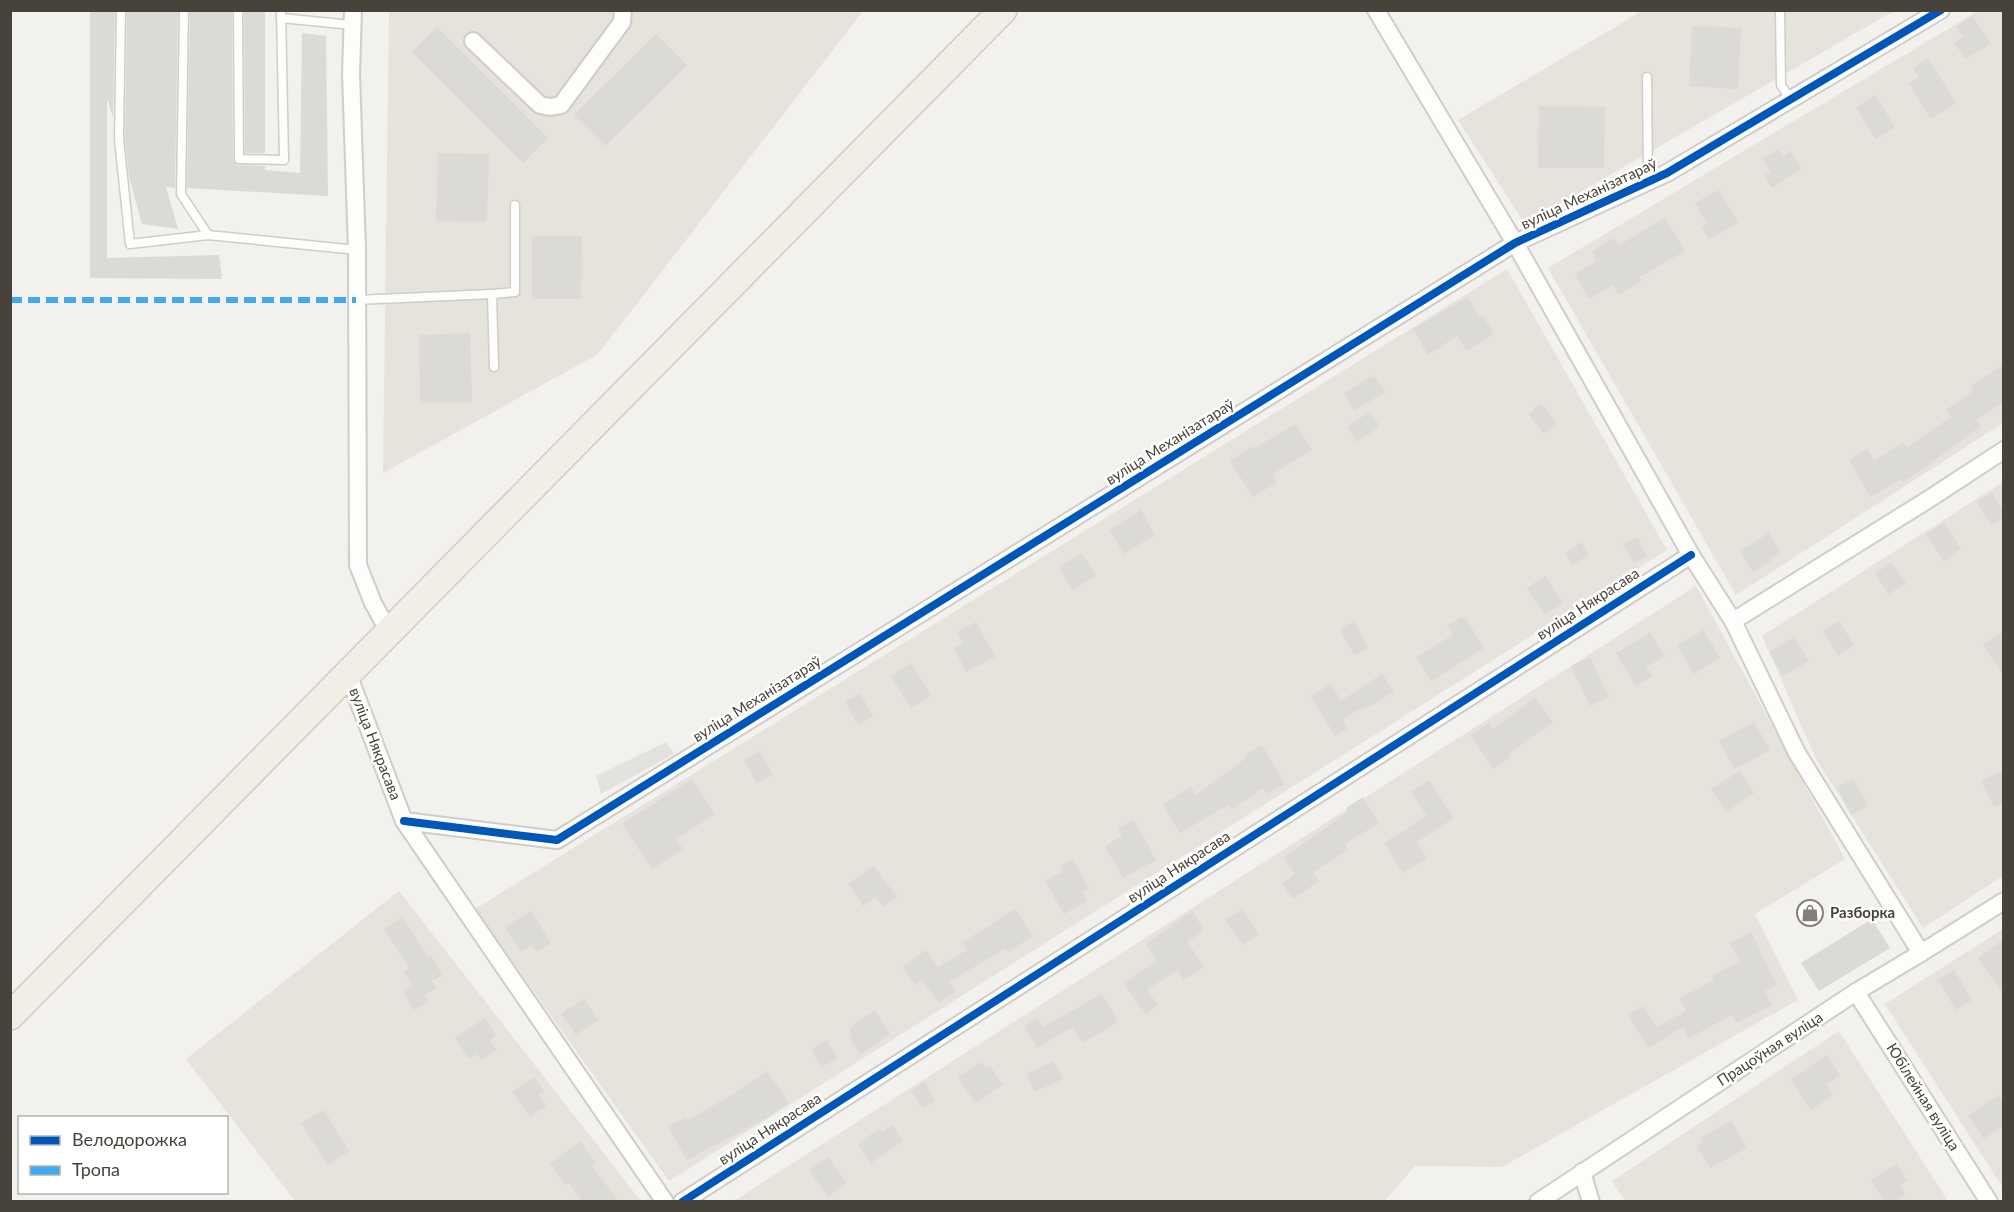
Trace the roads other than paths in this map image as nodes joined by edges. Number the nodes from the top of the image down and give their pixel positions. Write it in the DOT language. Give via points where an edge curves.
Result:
graph roads {
  1 [pos="121,10"];
  2 [pos="184,10"];
  3 [pos="238,10"];
  4 [pos="623,10"];
  5 [pos="1003,10"];
  6 [pos="1376,10"];
  7 [pos="1780,10"];
  8 [pos="1941,10"];
  9 [pos="281,14"];
  10 [pos="352,18"];
  11 [pos="473,41"];
  12 [pos="1647,77"];
  13 [pos="1791,100"];
  14 [pos="1648,182"];
  15 [pos="514,205"];
  16 [pos="208,235"];
  17 [pos="1515,243"];
  18 [pos="357,250"];
  19 [pos="492,294"];
  20 [pos="356,300"];
  21 [pos="494,367"];
  22 [pos="2004,450"];
  23 [pos="1691,555"];
  24 [pos="1733,621"];
  25 [pos="389,632"];
  26 [pos="348,674"];
  27 [pos="404,821"];
  28 [pos="2004,900"];
  29 [pos="1922,953"];
  30 [pos="1856,992"];
  31 [pos="10,1016"];
  32 [pos="1582,1172"];
  33 [pos="665,1202"];
  34 [pos="682,1202"];
  35 [pos="1538,1202"];
  36 [pos="1591,1202"];
  37 [pos="1989,1202"];
  1 -- 16 [label="lane" via="119,139 130,244"];
  2 -- 16 [label="lane" via="181,194"];
  3 -- 9 [label="lane" via="239,159 284,160"];
  4 -- 11 [label="street" via="622,22 561,105 540,105"];
  5 -- 25 [label="main road"];
  6 -- 17 [label="street"];
  7 -- 13 [label="lane" via="1781,85"];
  8 -- 13 [label="street, вуліца Механізатараў"];
  9 -- 10 [label="lane"];
  10 -- 18 [label="street"];
  12 -- 14 [label="lane"];
  13 -- 14 [label="street, вуліца Механізатараў"];
  14 -- 17 [label="street, вуліца Механізатараў"];
  15 -- 19 [label="lane" via="514,292"];
  16 -- 18 [label="lane"];
  17 -- 23 [label="street"];
  17 -- 27 [label="street, вуліца Механізатараў" via="556,840"];
  18 -- 20 [label="street"];
  19 -- 20 [label="lane"];
  19 -- 21 [label="lane"];
  20 -- 25 [label="street" via="358,565"];
  22 -- 24 [label="street"];
  23 -- 24 [label="street"];
  23 -- 34 [label="street, вуліца Някрасава"];
  24 -- 29 [label="street" via="1797,753"];
  25 -- 26 [label="main road"];
  26 -- 27 [label="street, вуліца Някрасава"];
  26 -- 31 [label="main road"];
  27 -- 33 [label="street, вуліца Някрасава"];
  28 -- 29 [label="street, Працоўная вуліца"];
  29 -- 30 [label="street, Працоўная вуліца"];
  30 -- 32 [label="street, Працоўная вуліца"];
  30 -- 37 [label="street, Юбілейная вуліца"];
  32 -- 35 [label="street, Працоўная вуліца"];
  32 -- 36 [label="street"];
}
